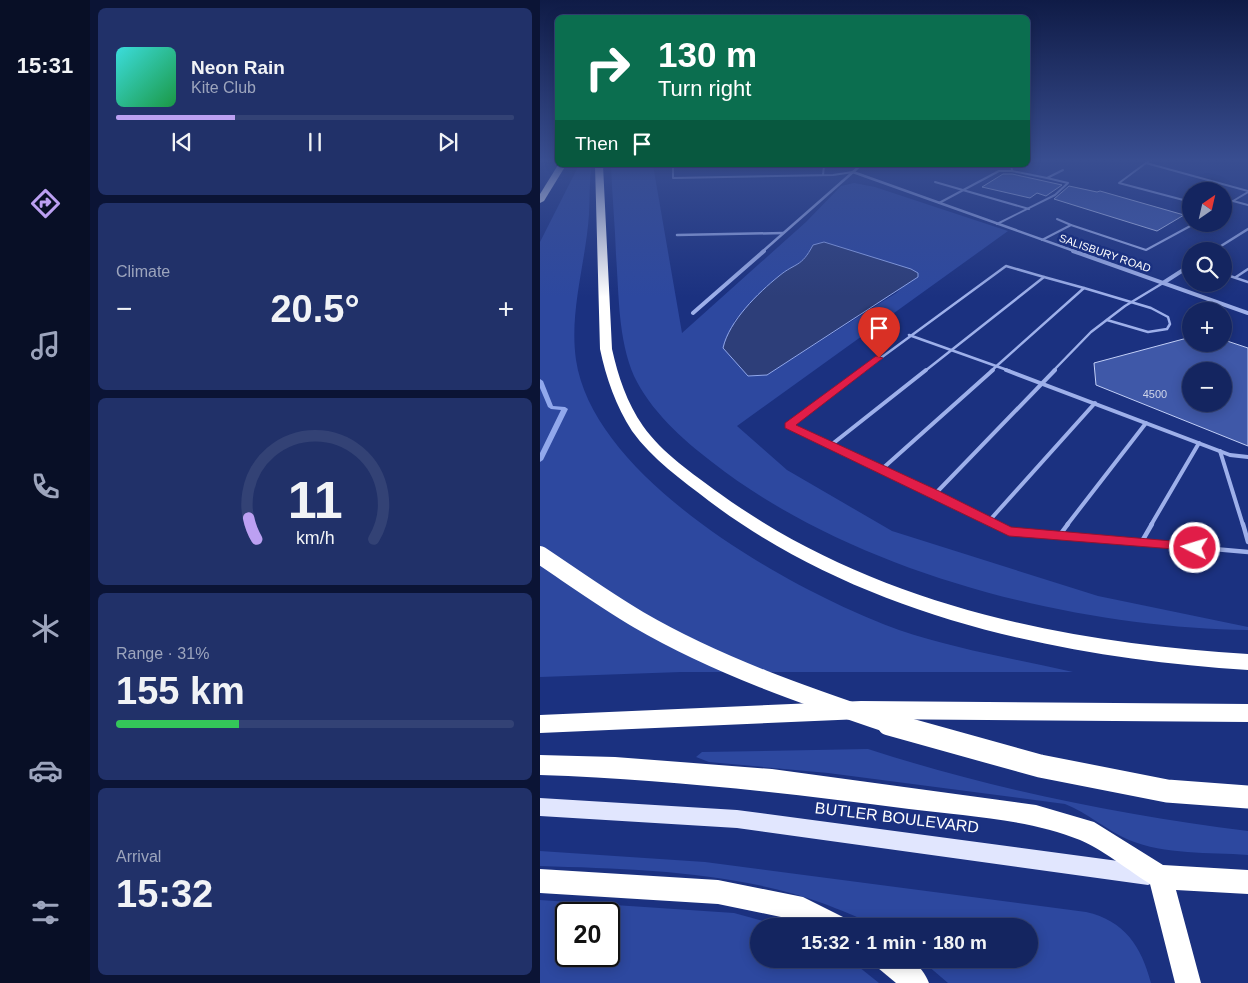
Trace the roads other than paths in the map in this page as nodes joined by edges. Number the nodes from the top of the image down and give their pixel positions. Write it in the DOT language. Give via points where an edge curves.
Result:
graph roads {
  1 [pos="601,205"];
  2 [pos="816,205"];
  3 [pos="944,205"];
  4 [pos="1014,205"];
  5 [pos="1037,205"];
  6 [pos="1029,209"];
  7 [pos="1057,219"];
  8 [pos="997,224"];
  9 [pos="1071,225"];
  10 [pos="1248,228"];
  11 [pos="1182,230"];
  12 [pos="784,233"];
  13 [pos="677,236"];
  14 [pos="1042,240"];
  15 [pos="1227,242"];
  16 [pos="1248,269"];
  17 [pos="1182,271"];
  18 [pos="1044,277"];
  19 [pos="1232,277"];
  20 [pos="1236,278"];
  21 [pos="1248,282"];
  22 [pos="1163,283"];
  23 [pos="1084,288"];
  24 [pos="1131,303"];
  25 [pos="693,313"];
  26 [pos="1248,314"];
  27 [pos="1107,320"];
  28 [pos="909,335"];
  29 [pos="951,350"];
  30 [pos="997,367"];
  31 [pos="1043,383"];
  32 [pos="1095,403"];
  33 [pos="1146,422"];
  34 [pos="1199,443"];
  35 [pos="831,446"];
  36 [pos="1220,451"];
  37 [pos="1248,457"];
  38 [pos="882,469"];
  39 [pos="935,494"];
  40 [pos="989,521"];
  41 [pos="1060,536"];
  42 [pos="1248,542"];
  43 [pos="1141,543"];
  44 [pos="1248,552"];
  45 [pos="540,555"];
  46 [pos="1248,662"];
  47 [pos="1248,713"];
  48 [pos="540,724"];
  49 [pos="540,765"];
  50 [pos="1248,796"];
  51 [pos="540,807"];
  52 [pos="1160,876"];
  53 [pos="540,881"];
  54 [pos="1248,882"];
  55 [pos="819,918"];
  56 [pos="898,968"];
  57 [pos="916,983"];
  58 [pos="1188,983"];
  1 -- 46 [label="highway" via="606,348 611,373 639,430 672,464 707,492 760,528 842,570 964,615 1014,630 1104,647"];
  2 -- 12 [label="street"];
  3 -- 8 [label="street, SALISBURY ROAD"];
  4 -- 6 [label="lane"];
  5 -- 6 [label="lane"];
  6 -- 8 [label="lane"];
  7 -- 9 [label="lane"];
  8 -- 14 [label="street, SALISBURY ROAD"];
  9 -- 11 [label="lane" via="1146,250"];
  9 -- 14 [label="lane"];
  10 -- 15 [label="street"];
  12 -- 13 [label="street"];
  12 -- 25 [label="street"];
  14 -- 22 [label="street, SALISBURY ROAD"];
  16 -- 20 [label="lane"];
  17 -- 22 [label="street"];
  18 -- 23 [label="lane"];
  18 -- 28 [label="lane" via="1006,266"];
  18 -- 29 [label="lane"];
  19 -- 20 [label="lane"];
  20 -- 21 [label="lane"];
  22 -- 24 [label="lane"];
  22 -- 26 [label="street, SALISBURY ROAD"];
  23 -- 24 [label="lane"];
  23 -- 30 [label="lane"];
  24 -- 27 [label="lane"];
  24 -- 27 [label="lane" via="1168,317 1170,324 1167,329 1148,332"];
  27 -- 31 [label="lane" via="1091,332"];
  28 -- 29 [label="lane"];
  28 -- 35 [label="lane" via="788,426"];
  29 -- 30 [label="lane"];
  29 -- 35 [label="lane"];
  30 -- 31 [label="lane"];
  30 -- 38 [label="lane"];
  31 -- 32 [label="lane"];
  31 -- 39 [label="lane"];
  32 -- 33 [label="lane"];
  32 -- 40 [label="lane"];
  33 -- 34 [label="lane"];
  33 -- 41 [label="lane"];
  34 -- 36 [label="lane"];
  34 -- 43 [label="lane"];
  35 -- 38 [label="lane"];
  36 -- 37 [label="lane"];
  36 -- 42 [label="lane"];
  38 -- 39 [label="lane"];
  39 -- 40 [label="lane"];
  40 -- 41 [label="lane" via="1009,531"];
  41 -- 43 [label="lane"];
  43 -- 44 [label="lane"];
  45 -- 50 [label="highway, bridge" via="639,620 730,665 808,697 916,732 1040,766 1166,791"];
  47 -- 48 [label="highway" via="861,710"];
  49 -- 52 [label="highway" via="615,767 772,780 1036,816 1086,830"];
  51 -- 52 [label="main road, BUTLER BOULEVARD" via="736,819"];
  52 -- 54 [label="highway, BUTLER BOULEVARD"];
  52 -- 58 [label="highway"];
  53 -- 55 [label="highway" via="718,892 803,909"];
  56 -- 57 [label="highway"];
}
